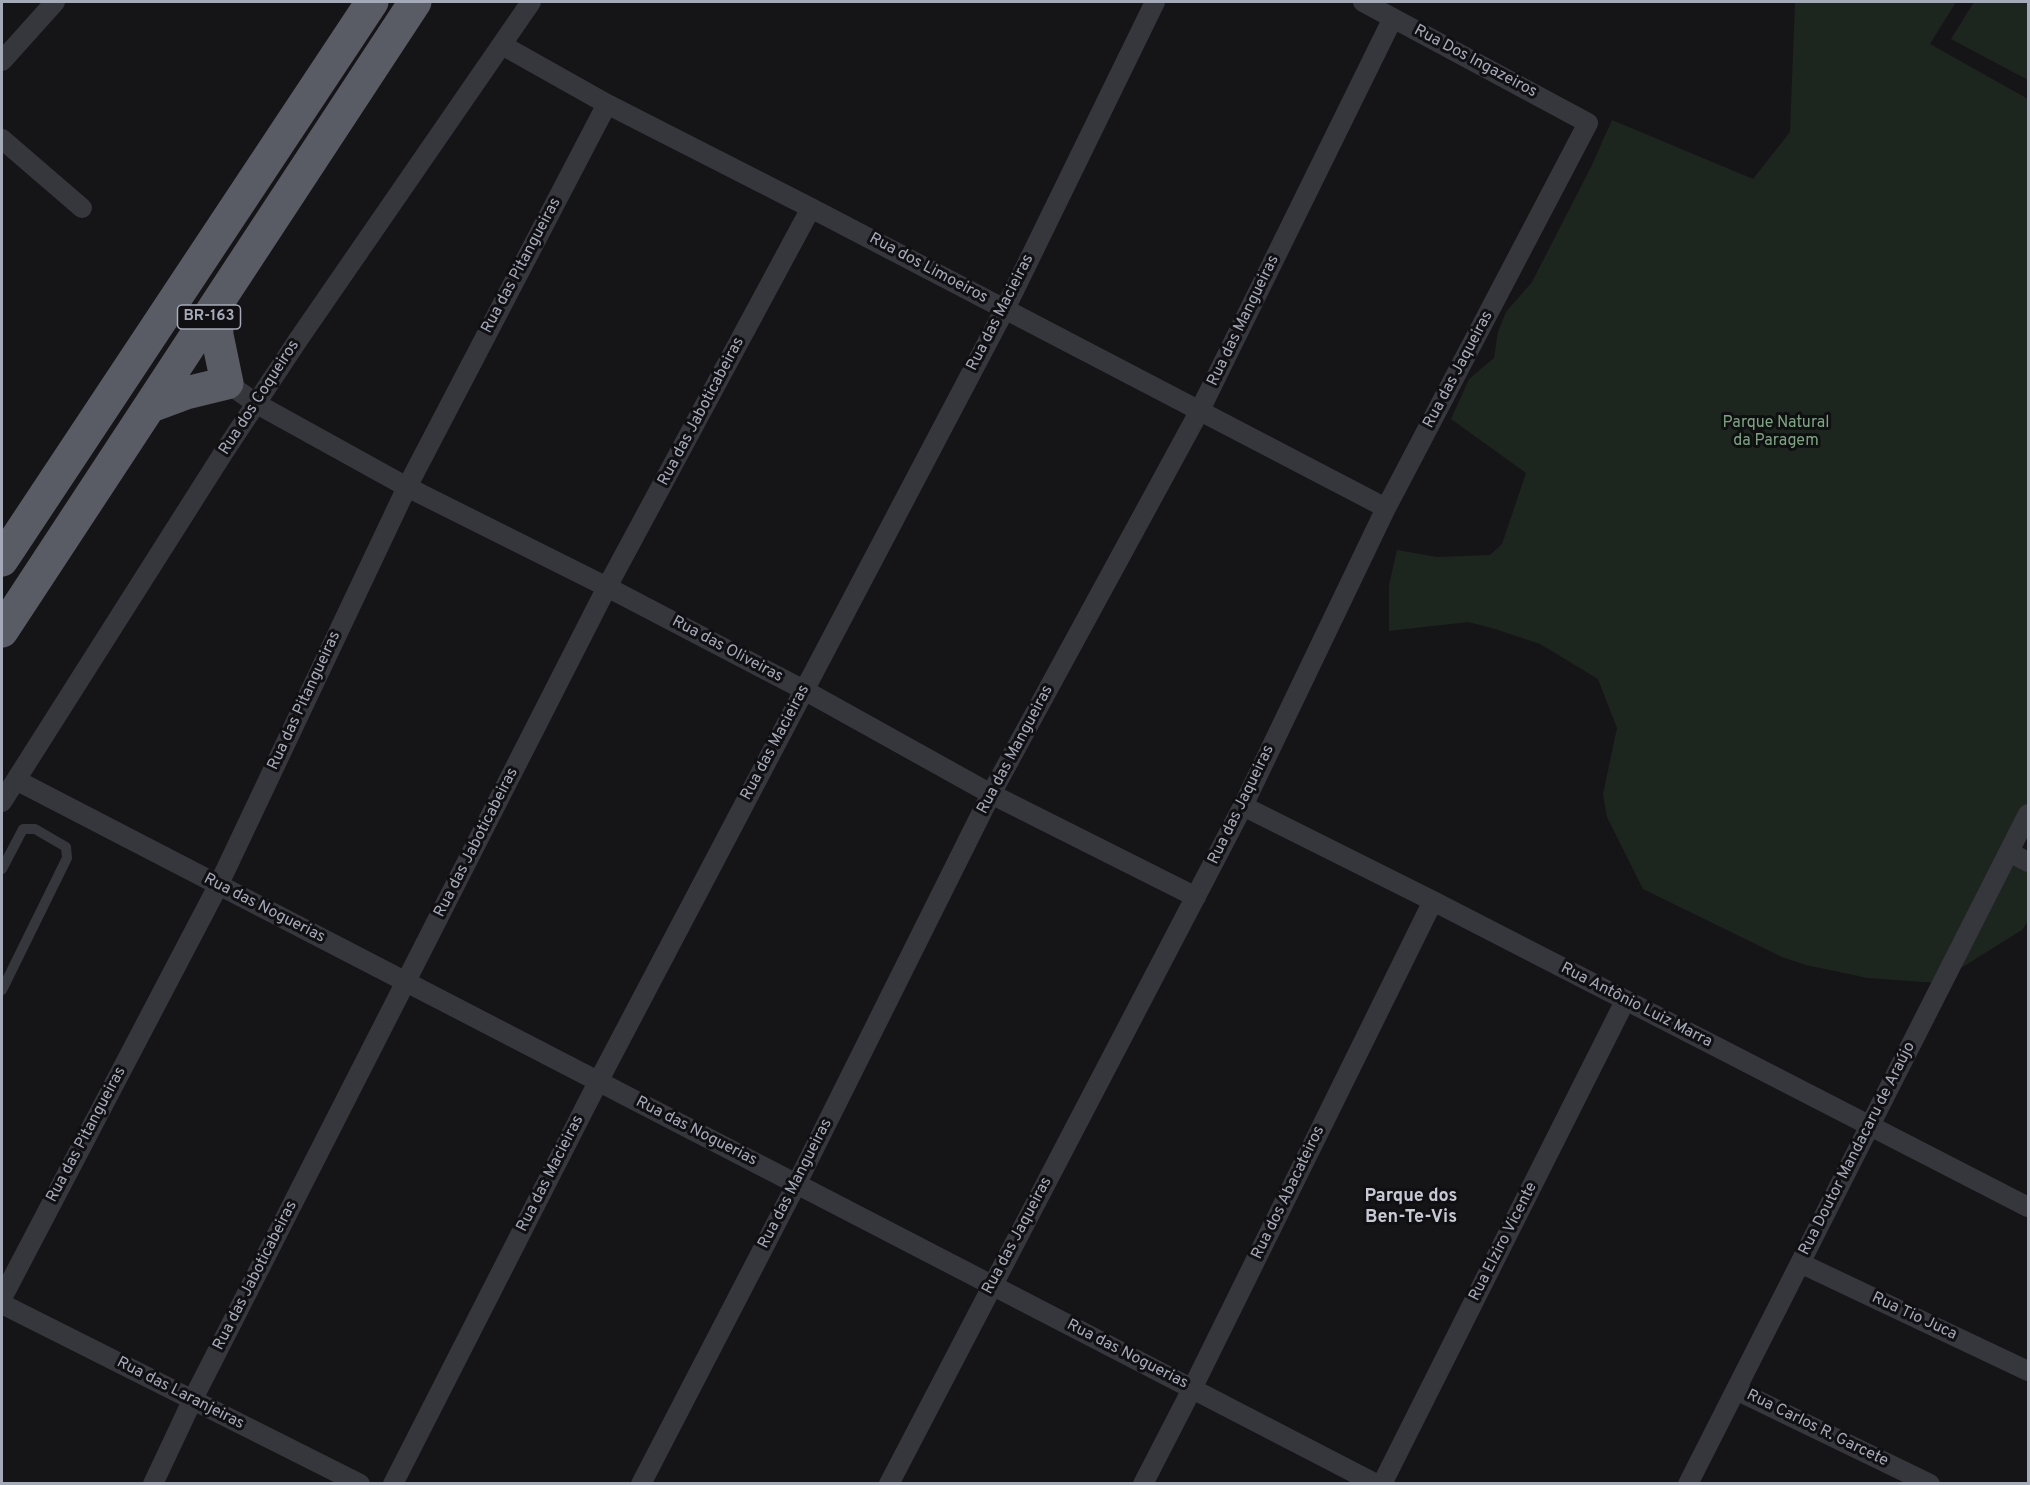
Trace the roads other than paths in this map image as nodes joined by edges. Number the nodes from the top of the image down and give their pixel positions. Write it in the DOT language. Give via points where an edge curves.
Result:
graph roads {
  1 [pos="55,2"];
  2 [pos="372,2"];
  3 [pos="415,2"];
  4 [pos="531,2"];
  5 [pos="1155,2"];
  6 [pos="1363,2"];
  7 [pos="1393,18"];
  8 [pos="502,45"];
  9 [pos="2,61"];
  10 [pos="606,104"];
  11 [pos="1588,123"];
  12 [pos="2,139"];
  13 [pos="82,208"];
  14 [pos="811,208"];
  15 [pos="216,307"];
  16 [pos="1005,309"];
  17 [pos="227,383"];
  18 [pos="257,404"];
  19 [pos="151,406"];
  20 [pos="1199,412"];
  21 [pos="407,487"];
  22 [pos="1386,508"];
  23 [pos="2,560"];
  24 [pos="608,587"];
  25 [pos="2,631"];
  26 [pos="804,690"];
  27 [pos="16,780"];
  28 [pos="991,794"];
  29 [pos="2,802"];
  30 [pos="1243,806"];
  31 [pos="2028,814"];
  32 [pos="2009,852"];
  33 [pos="2028,862"];
  34 [pos="2,869"];
  35 [pos="218,886"];
  36 [pos="1196,897"];
  37 [pos="1433,902"];
  38 [pos="406,983"];
  39 [pos="2,990"];
  40 [pos="1625,1001"];
  41 [pos="598,1082"];
  42 [pos="1870,1126"];
  43 [pos="797,1183"];
  44 [pos="2028,1207"];
  45 [pos="1800,1263"];
  46 [pos="992,1285"];
  47 [pos="2,1298"];
  48 [pos="2,1304"];
  49 [pos="2028,1371"];
  50 [pos="1192,1389"];
  51 [pos="1736,1390"];
  52 [pos="192,1401"];
  53 [pos="153,1484"];
  54 [pos="360,1484"];
  55 [pos="393,1484"];
  56 [pos="641,1484"];
  57 [pos="889,1484"];
  58 [pos="1143,1484"];
  59 [pos="1376,1484"];
  60 [pos="1382,1484"];
  61 [pos="1688,1484"];
  62 [pos="1930,1484"];
  1 -- 9 [label="street"];
  2 -- 23 [label="highway, BR-163"];
  3 -- 15 [label="highway, BR-163"];
  4 -- 8 [label="street, Rua dos Coqueiros"];
  5 -- 16 [label="street, Rua das Macieiras"];
  6 -- 7 [label="street, Rua Dos Ingazeiros"];
  7 -- 11 [label="street, Rua Dos Ingazeiros"];
  7 -- 20 [label="street, Rua das Mangueiras"];
  8 -- 10 [label="street, Rua dos Limoeiros"];
  8 -- 18 [label="street, Rua dos Coqueiros"];
  10 -- 14 [label="street, Rua dos Limoeiros"];
  10 -- 21 [label="street, Rua das Pitangueiras"];
  11 -- 22 [label="street, Rua das Jaqueiras"];
  12 -- 13 [label="street"];
  14 -- 16 [label="street, Rua dos Limoeiros"];
  14 -- 24 [label="street, Rua das Jaboticabeiras"];
  15 -- 17 [label="highway" via="217,335"];
  15 -- 19 [label="highway, BR-163"];
  16 -- 20 [label="street, Rua dos Limoeiros"];
  16 -- 26 [label="street, Rua das Macieiras"];
  17 -- 18 [label="street, Rua das Oliveiras"];
  17 -- 19 [label="highway"];
  18 -- 21 [label="street, Rua das Oliveiras"];
  18 -- 27 [label="street, Rua dos Coqueiros"];
  19 -- 25 [label="highway, BR-163"];
  20 -- 22 [label="street, Rua dos Limoeiros"];
  20 -- 28 [label="street, Rua das Mangueiras"];
  21 -- 24 [label="street, Rua das Oliveiras"];
  21 -- 35 [label="street, Rua das Pitangueiras"];
  22 -- 30 [label="street, Rua das Jaqueiras"];
  24 -- 26 [label="street, Rua das Oliveiras"];
  24 -- 38 [label="street, Rua das Jaboticabeiras"];
  26 -- 28 [label="street, Rua das Oliveiras"];
  26 -- 41 [label="street, Rua das Macieiras"];
  27 -- 29 [label="street, Rua dos Coqueiros"];
  27 -- 35 [label="street, Rua das Noguerias"];
  28 -- 36 [label="street, Rua das Oliveiras"];
  28 -- 43 [label="street, Rua das Mangueiras"];
  30 -- 36 [label="street, Rua das Jaqueiras"];
  30 -- 37 [label="street, Rua Antônio Luiz Marra"];
  31 -- 32 [label="street, Rua Doutor Mandacaru de Araújo"];
  32 -- 33 [label="street"];
  32 -- 42 [label="street, Rua Doutor Mandacaru de Araújo"];
  34 -- 39 [label="lane" via="23,829 35,829 68,852"];
  35 -- 38 [label="street, Rua das Noguerias"];
  35 -- 47 [label="street, Rua das Pitangueiras"];
  36 -- 46 [label="street, Rua das Jaqueiras"];
  37 -- 40 [label="street, Rua Antônio Luiz Marra"];
  37 -- 50 [label="street, Rua dos Abacateiros"];
  38 -- 41 [label="street, Rua das Noguerias"];
  38 -- 52 [label="street, Rua das Jaboticabeiras"];
  40 -- 42 [label="street, Rua Antônio Luiz Marra"];
  40 -- 60 [label="street, Rua Elziro Vicente"];
  41 -- 43 [label="street, Rua das Noguerias"];
  41 -- 55 [label="street, Rua das Macieiras"];
  42 -- 44 [label="street, Rua Antônio Luiz Marra"];
  42 -- 45 [label="street, Rua Doutor Mandacaru de Araújo"];
  43 -- 46 [label="street, Rua das Noguerias"];
  43 -- 56 [label="street, Rua das Mangueiras"];
  45 -- 49 [label="street, Rua Tio Juca"];
  45 -- 51 [label="street, Rua Doutor Mandacaru de Araújo"];
  46 -- 50 [label="street, Rua das Noguerias"];
  46 -- 57 [label="street, Rua das Jaqueiras"];
  48 -- 52 [label="street, Rua das Laranjeiras"];
  50 -- 58 [label="street, Rua dos Abacateiros"];
  50 -- 59 [label="street, Rua das Noguerias"];
  51 -- 61 [label="street, Rua Doutor Mandacaru de Araújo"];
  51 -- 62 [label="street, Rua Carlos R. Garcete"];
  52 -- 53 [label="street, Rua das Jaboticabeiras"];
  52 -- 54 [label="street, Rua das Laranjeiras"];
}
